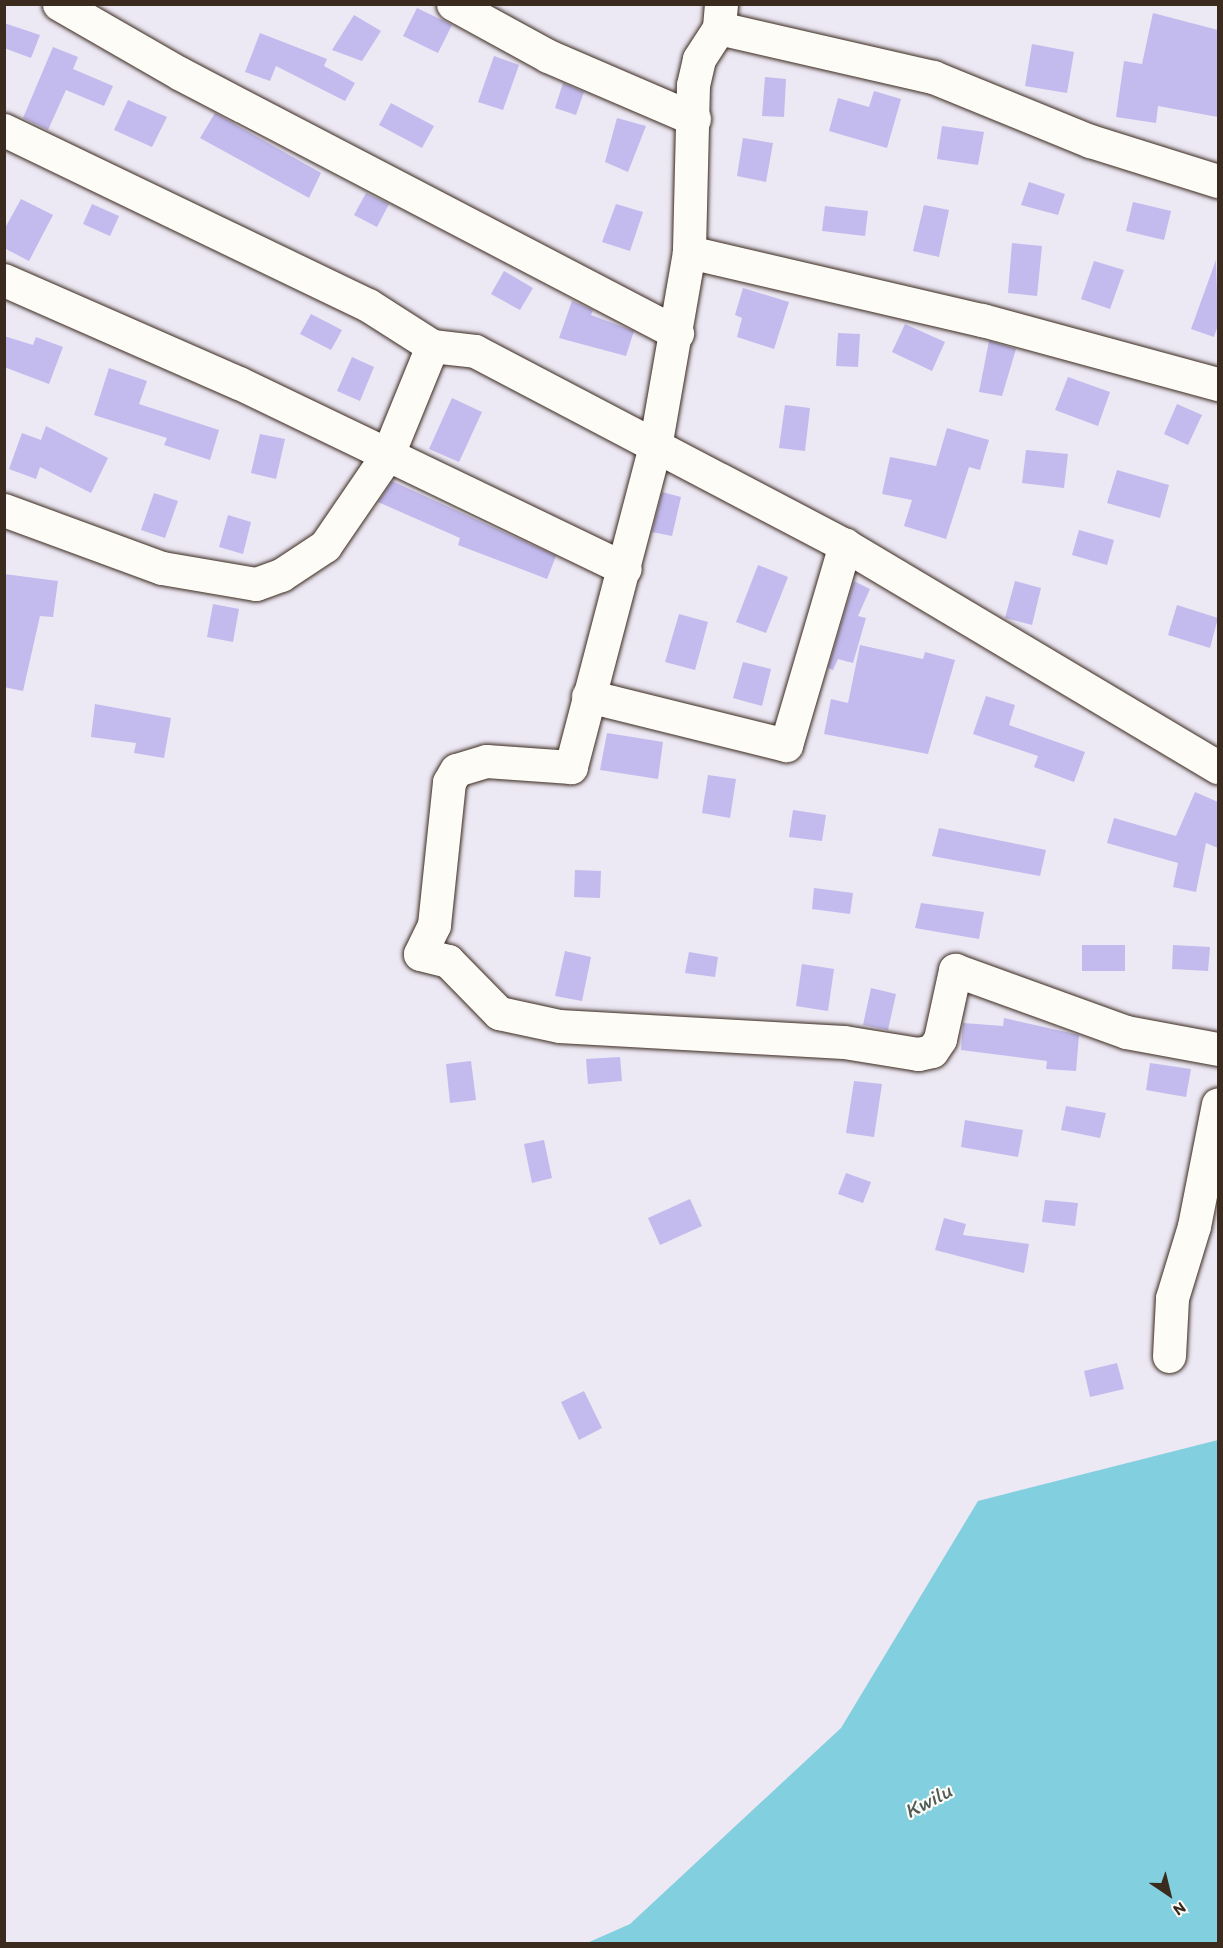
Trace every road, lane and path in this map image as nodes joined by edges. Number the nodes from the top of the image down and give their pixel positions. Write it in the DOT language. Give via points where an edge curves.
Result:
graph roads {
  1 [pos="59,4"];
  2 [pos="453,4"];
  3 [pos="720,16"];
  4 [pos="694,119"];
  5 [pos="4,130"];
  6 [pos="1218,180"];
  7 [pos="689,252"];
  8 [pos="4,280"];
  9 [pos="677,333"];
  10 [pos="432,346"];
  11 [pos="1218,384"];
  12 [pos="655,446"];
  13 [pos="388,454"];
  14 [pos="4,510"];
  15 [pos="845,544"];
  16 [pos="625,569"];
  17 [pos="588,696"];
  18 [pos="1218,767"];
  19 [pos="1218,1049"];
  20 [pos="1218,1104"];
  21 [pos="1169,1356"];
  1 -- 9 [label="street" via="189,79"];
  2 -- 4 [label="street" via="548,56"];
  3 -- 4 [label="street" via="699,59 693,86"];
  3 -- 6 [label="street" via="933,77 1090,141"];
  4 -- 7 [label="street"];
  5 -- 10 [label="street" via="368,305"];
  7 -- 9 [label="street"];
  7 -- 11 [label="street" via="982,320"];
  8 -- 13 [label="street"];
  9 -- 12 [label="street"];
  10 -- 12 [label="street" via="475,351"];
  10 -- 13 [label="street"];
  12 -- 15 [label="street"];
  12 -- 16 [label="street"];
  13 -- 14 [label="street" via="325,546 281,574 256,584 162,568"];
  13 -- 16 [label="street"];
  15 -- 17 [label="street" via="786,745"];
  15 -- 18 [label="street"];
  16 -- 17 [label="street"];
  17 -- 19 [label="street" via="571,767 486,761 456,770 449,782 434,925 420,954 448,961 499,1013 559,1026 844,1042 918,1054 932,1050 940,1040 955,970 1126,1032"];
  20 -- 21 [label="street" via="1194,1226 1172,1298"];
}
